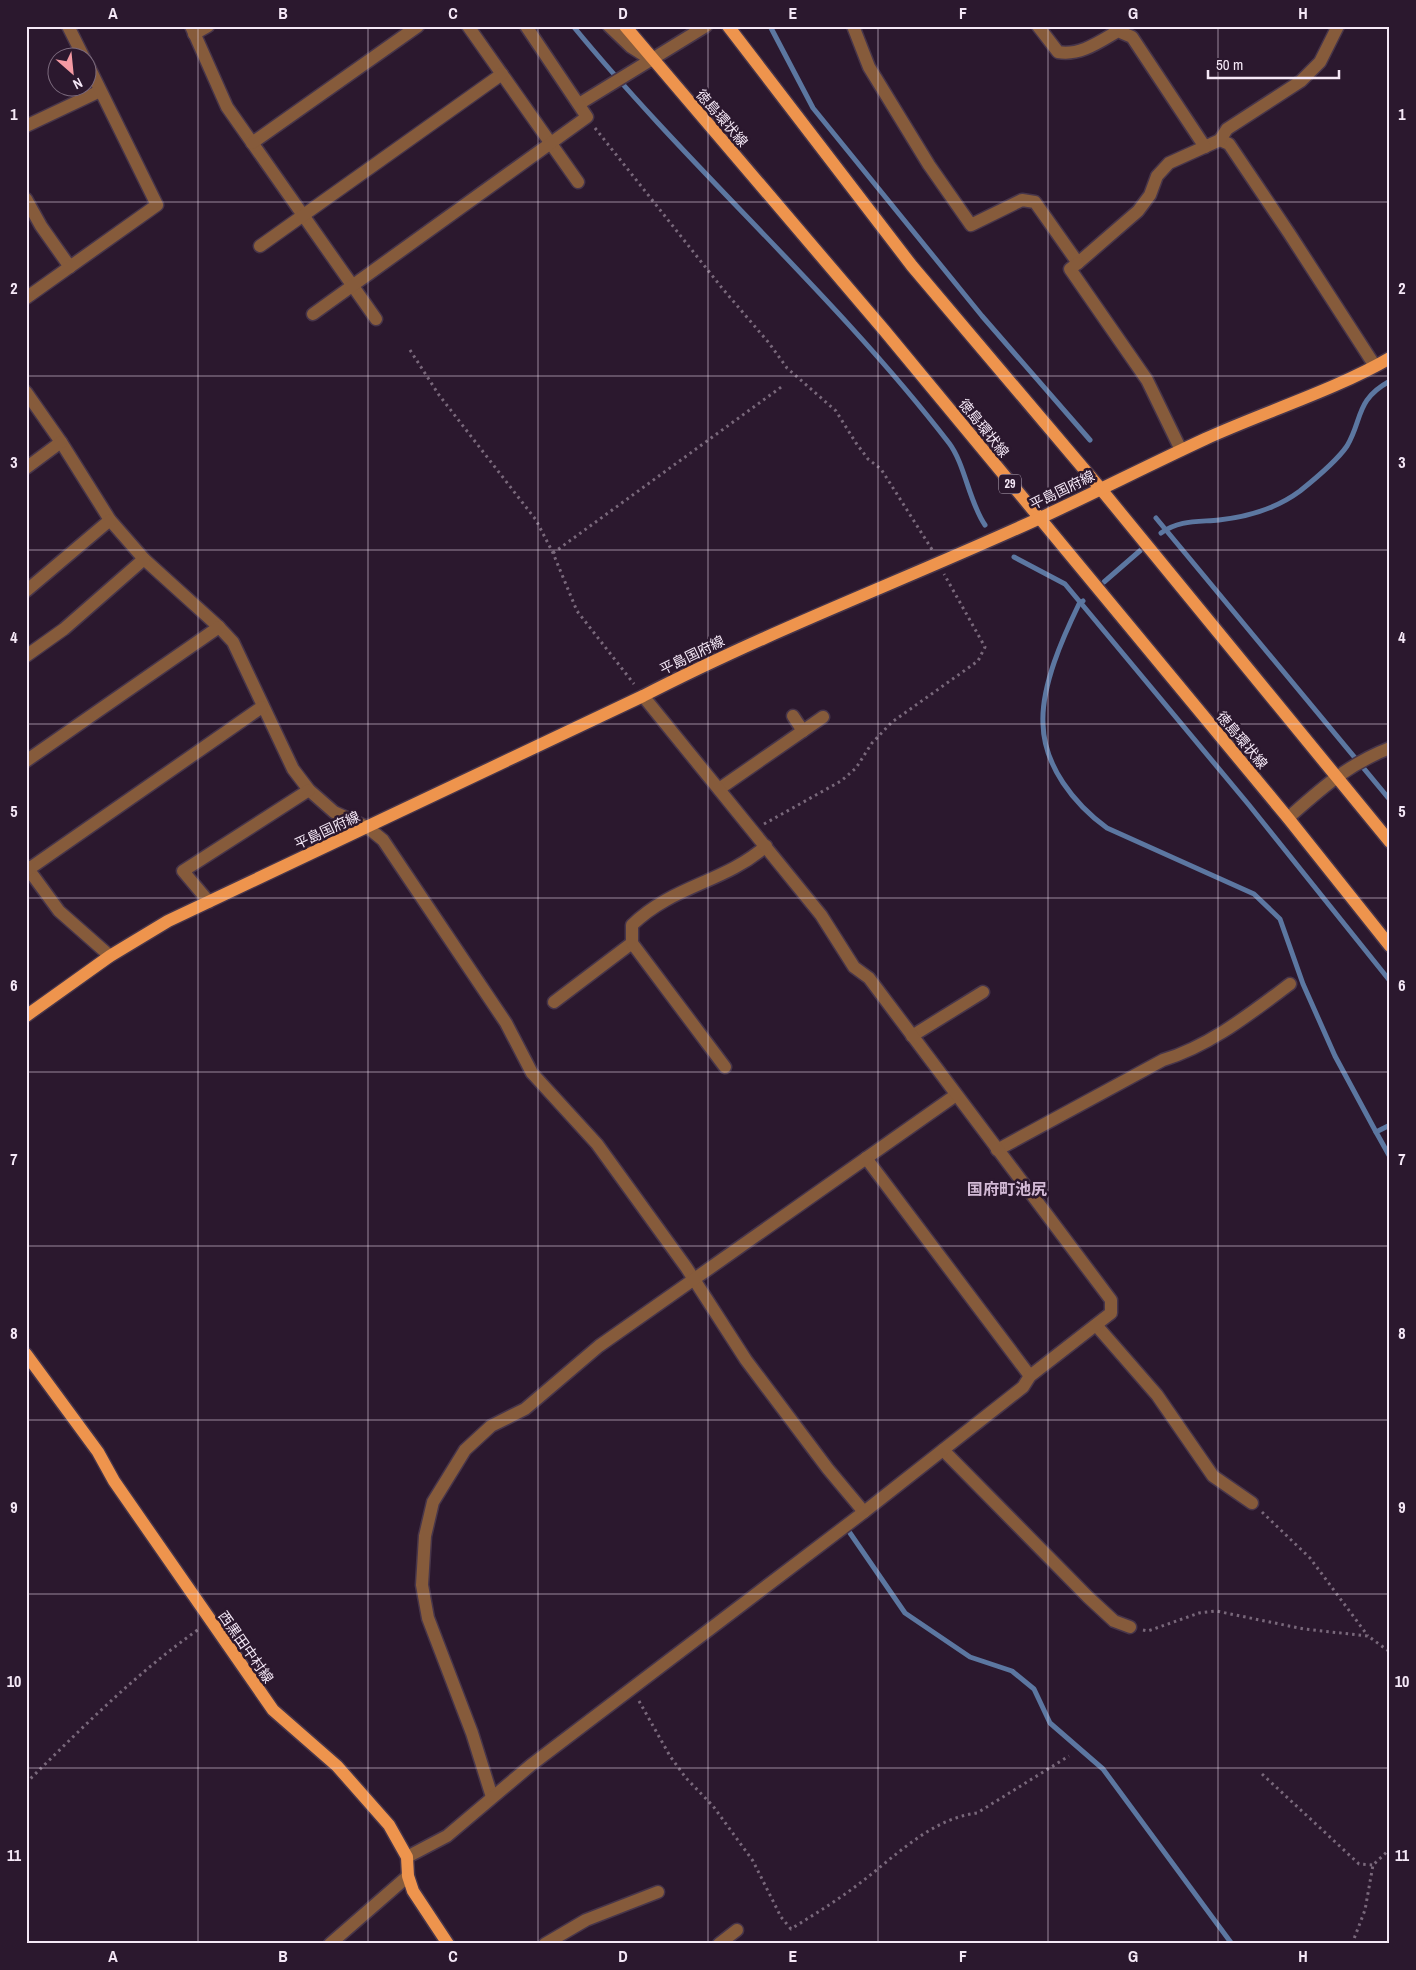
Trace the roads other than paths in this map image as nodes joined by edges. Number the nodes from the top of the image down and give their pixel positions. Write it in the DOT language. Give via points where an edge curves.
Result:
graph roads {
  1 [pos="68,26"];
  2 [pos="208,26"];
  3 [pos="418,26"];
  4 [pos="468,26"];
  5 [pos="526,26"];
  6 [pos="609,26"];
  7 [pos="625,26"];
  8 [pos="706,26"];
  9 [pos="728,26"];
  10 [pos="853,26"];
  11 [pos="1038,26"];
  12 [pos="1338,26"];
  13 [pos="192,30"];
  14 [pos="79,48"];
  15 [pos="653,61"];
  16 [pos="502,74"];
  17 [pos="98,86"];
  18 [pos="100,90"];
  19 [pos="579,104"];
  20 [pos="26,126"];
  21 [pos="1220,140"];
  22 [pos="252,143"];
  23 [pos="552,144"];
  24 [pos="1206,147"];
  25 [pos="578,182"];
  26 [pos="26,199"];
  27 [pos="303,216"];
  28 [pos="260,246"];
  29 [pos="1078,263"];
  30 [pos="70,267"];
  31 [pos="353,286"];
  32 [pos="26,298"];
  33 [pos="313,314"];
  34 [pos="376,319"];
  35 [pos="1390,358"];
  36 [pos="1375,366"];
  37 [pos="26,392"];
  38 [pos="61,442"];
  39 [pos="1181,450"];
  40 [pos="26,468"];
  41 [pos="1100,488"];
  42 [pos="1039,518"];
  43 [pos="110,520"];
  44 [pos="144,559"];
  45 [pos="26,591"];
  46 [pos="219,627"];
  47 [pos="26,656"];
  48 [pos="643,696"];
  49 [pos="262,707"];
  50 [pos="793,716"];
  51 [pos="823,718"];
  52 [pos="803,731"];
  53 [pos="1390,748"];
  54 [pos="26,761"];
  55 [pos="1337,776"];
  56 [pos="719,789"];
  57 [pos="309,790"];
  58 [pos="1288,818"];
  59 [pos="367,827"];
  60 [pos="1390,842"];
  61 [pos="766,846"];
  62 [pos="27,869"];
  63 [pos="209,902"];
  64 [pos="632,943"];
  65 [pos="1390,946"];
  66 [pos="110,956"];
  67 [pos="1290,984"];
  68 [pos="983,992"];
  69 [pos="554,1002"];
  70 [pos="26,1016"];
  71 [pos="912,1036"];
  72 [pos="725,1067"];
  73 [pos="956,1095"];
  74 [pos="997,1150"];
  75 [pos="866,1158"];
  76 [pos="693,1280"];
  77 [pos="1096,1325"];
  78 [pos="26,1354"];
  79 [pos="1030,1376"];
  80 [pos="943,1450"];
  81 [pos="1252,1503"];
  82 [pos="864,1512"];
  83 [pos="1130,1627"];
  84 [pos="492,1798"];
  85 [pos="407,1857"];
  86 [pos="408,1876"];
  87 [pos="658,1892"];
  88 [pos="737,1930"];
  89 [pos="330,1944"];
  90 [pos="448,1944"];
  91 [pos="546,1944"];
  92 [pos="719,1944"];
  1 -- 14 [label="street"];
  2 -- 13 [label="street"];
  3 -- 22 [label="street"];
  4 -- 16 [label="street"];
  5 -- 19 [label="street"];
  6 -- 15 [label="street" via="631,48"];
  7 -- 15 [label="main road, 徳島環状線 / 29"];
  8 -- 15 [label="street"];
  9 -- 41 [label="main road" via="912,266"];
  10 -- 29 [label="street" via="869,67 929,165 971,225 1022,200 1035,202"];
  11 -- 24 [label="street" via="1058,52 1070,54 1118,31 1132,37"];
  12 -- 21 [label="street" via="1320,62 1301,81 1227,129"];
  13 -- 22 [label="street" via="227,106"];
  15 -- 19 [label="street"];
  15 -- 42 [label="main road, 徳島環状線 / 29" via="884,330"];
  16 -- 23 [label="street"];
  16 -- 27 [label="street"];
  17 -- 18 [label="street"];
  18 -- 20 [label="street"];
  18 -- 30 [label="street" via="158,205"];
  19 -- 23 [label="street" via="587,117"];
  21 -- 24 [label="street"];
  21 -- 36 [label="street" via="1229,144"];
  22 -- 27 [label="street"];
  23 -- 25 [label="street"];
  23 -- 31 [label="street"];
  24 -- 29 [label="street" via="1169,163 1157,176 1150,195 1138,212"];
  26 -- 30 [label="street"];
  27 -- 28 [label="street"];
  27 -- 31 [label="street"];
  29 -- 39 [label="street" via="1070,269 1146,380"];
  30 -- 32 [label="street"];
  31 -- 33 [label="street"];
  31 -- 34 [label="street"];
  35 -- 36 [label="main road, 平島国府線"];
  36 -- 39 [label="main road, 平島国府線"];
  37 -- 38 [label="street"];
  38 -- 40 [label="street"];
  38 -- 43 [label="street"];
  39 -- 41 [label="main road, 平島国府線"];
  41 -- 42 [label="main road, 平島国府線"];
  41 -- 55 [label="main road"];
  42 -- 48 [label="main road, 平島国府線" via="707,664"];
  42 -- 58 [label="main road, 徳島環状線 / 29"];
  43 -- 44 [label="street"];
  43 -- 45 [label="street"];
  44 -- 46 [label="street"];
  44 -- 47 [label="street" via="64,628"];
  46 -- 49 [label="street" via="233,642"];
  46 -- 54 [label="street"];
  48 -- 56 [label="street"];
  48 -- 59 [label="main road, 平島国府線"];
  49 -- 57 [label="street" via="293,769"];
  49 -- 62 [label="street"];
  50 -- 52 [label="street"];
  51 -- 52 [label="street"];
  52 -- 56 [label="street"];
  53 -- 55 [label="street" via="1358,761"];
  55 -- 58 [label="street"];
  55 -- 60 [label="main road"];
  56 -- 61 [label="street"];
  57 -- 59 [label="street" via="334,812"];
  57 -- 63 [label="street" via="183,871"];
  58 -- 65 [label="main road, 徳島環状線 / 29"];
  59 -- 63 [label="main road, 平島国府線"];
  59 -- 76 [label="street" via="383,840 406,873 506,1024 532,1073 597,1144"];
  61 -- 64 [label="street" via="728,872 678,892 646,911 632,925"];
  61 -- 71 [label="street" via="821,915 854,967 869,978"];
  62 -- 66 [label="street" via="60,911"];
  63 -- 66 [label="main road, 平島国府線"];
  64 -- 69 [label="street"];
  64 -- 72 [label="street"];
  66 -- 70 [label="main road, 平島国府線"];
  67 -- 74 [label="street" via="1188,1053 1163,1060"];
  68 -- 71 [label="street"];
  71 -- 73 [label="street"];
  73 -- 74 [label="street"];
  73 -- 75 [label="street"];
  74 -- 77 [label="street" via="1111,1300 1112,1313"];
  75 -- 76 [label="street"];
  75 -- 79 [label="street"];
  76 -- 82 [label="street" via="746,1360"];
  76 -- 84 [label="street" via="599,1346 525,1409 491,1426 465,1450 433,1502 425,1536 422,1585 428,1618 472,1732"];
  77 -- 79 [label="street"];
  77 -- 81 [label="street" via="1157,1395 1213,1476"];
  78 -- 85 [label="main road, 西黒田中村線" via="98,1452 114,1481 273,1710 337,1766 389,1825"];
  79 -- 80 [label="street" via="1023,1387"];
  80 -- 82 [label="street"];
  80 -- 83 [label="street" via="1088,1597 1114,1621"];
  82 -- 84 [label="street" via="631,1687"];
  84 -- 85 [label="street" via="447,1836"];
  85 -- 86 [label="main road, 西黒田中村線"];
  86 -- 89 [label="street"];
  86 -- 90 [label="main road, 西黒田中村線" via="416,1897"];
  87 -- 91 [label="street" via="586,1920"];
  88 -- 92 [label="street"];
}
